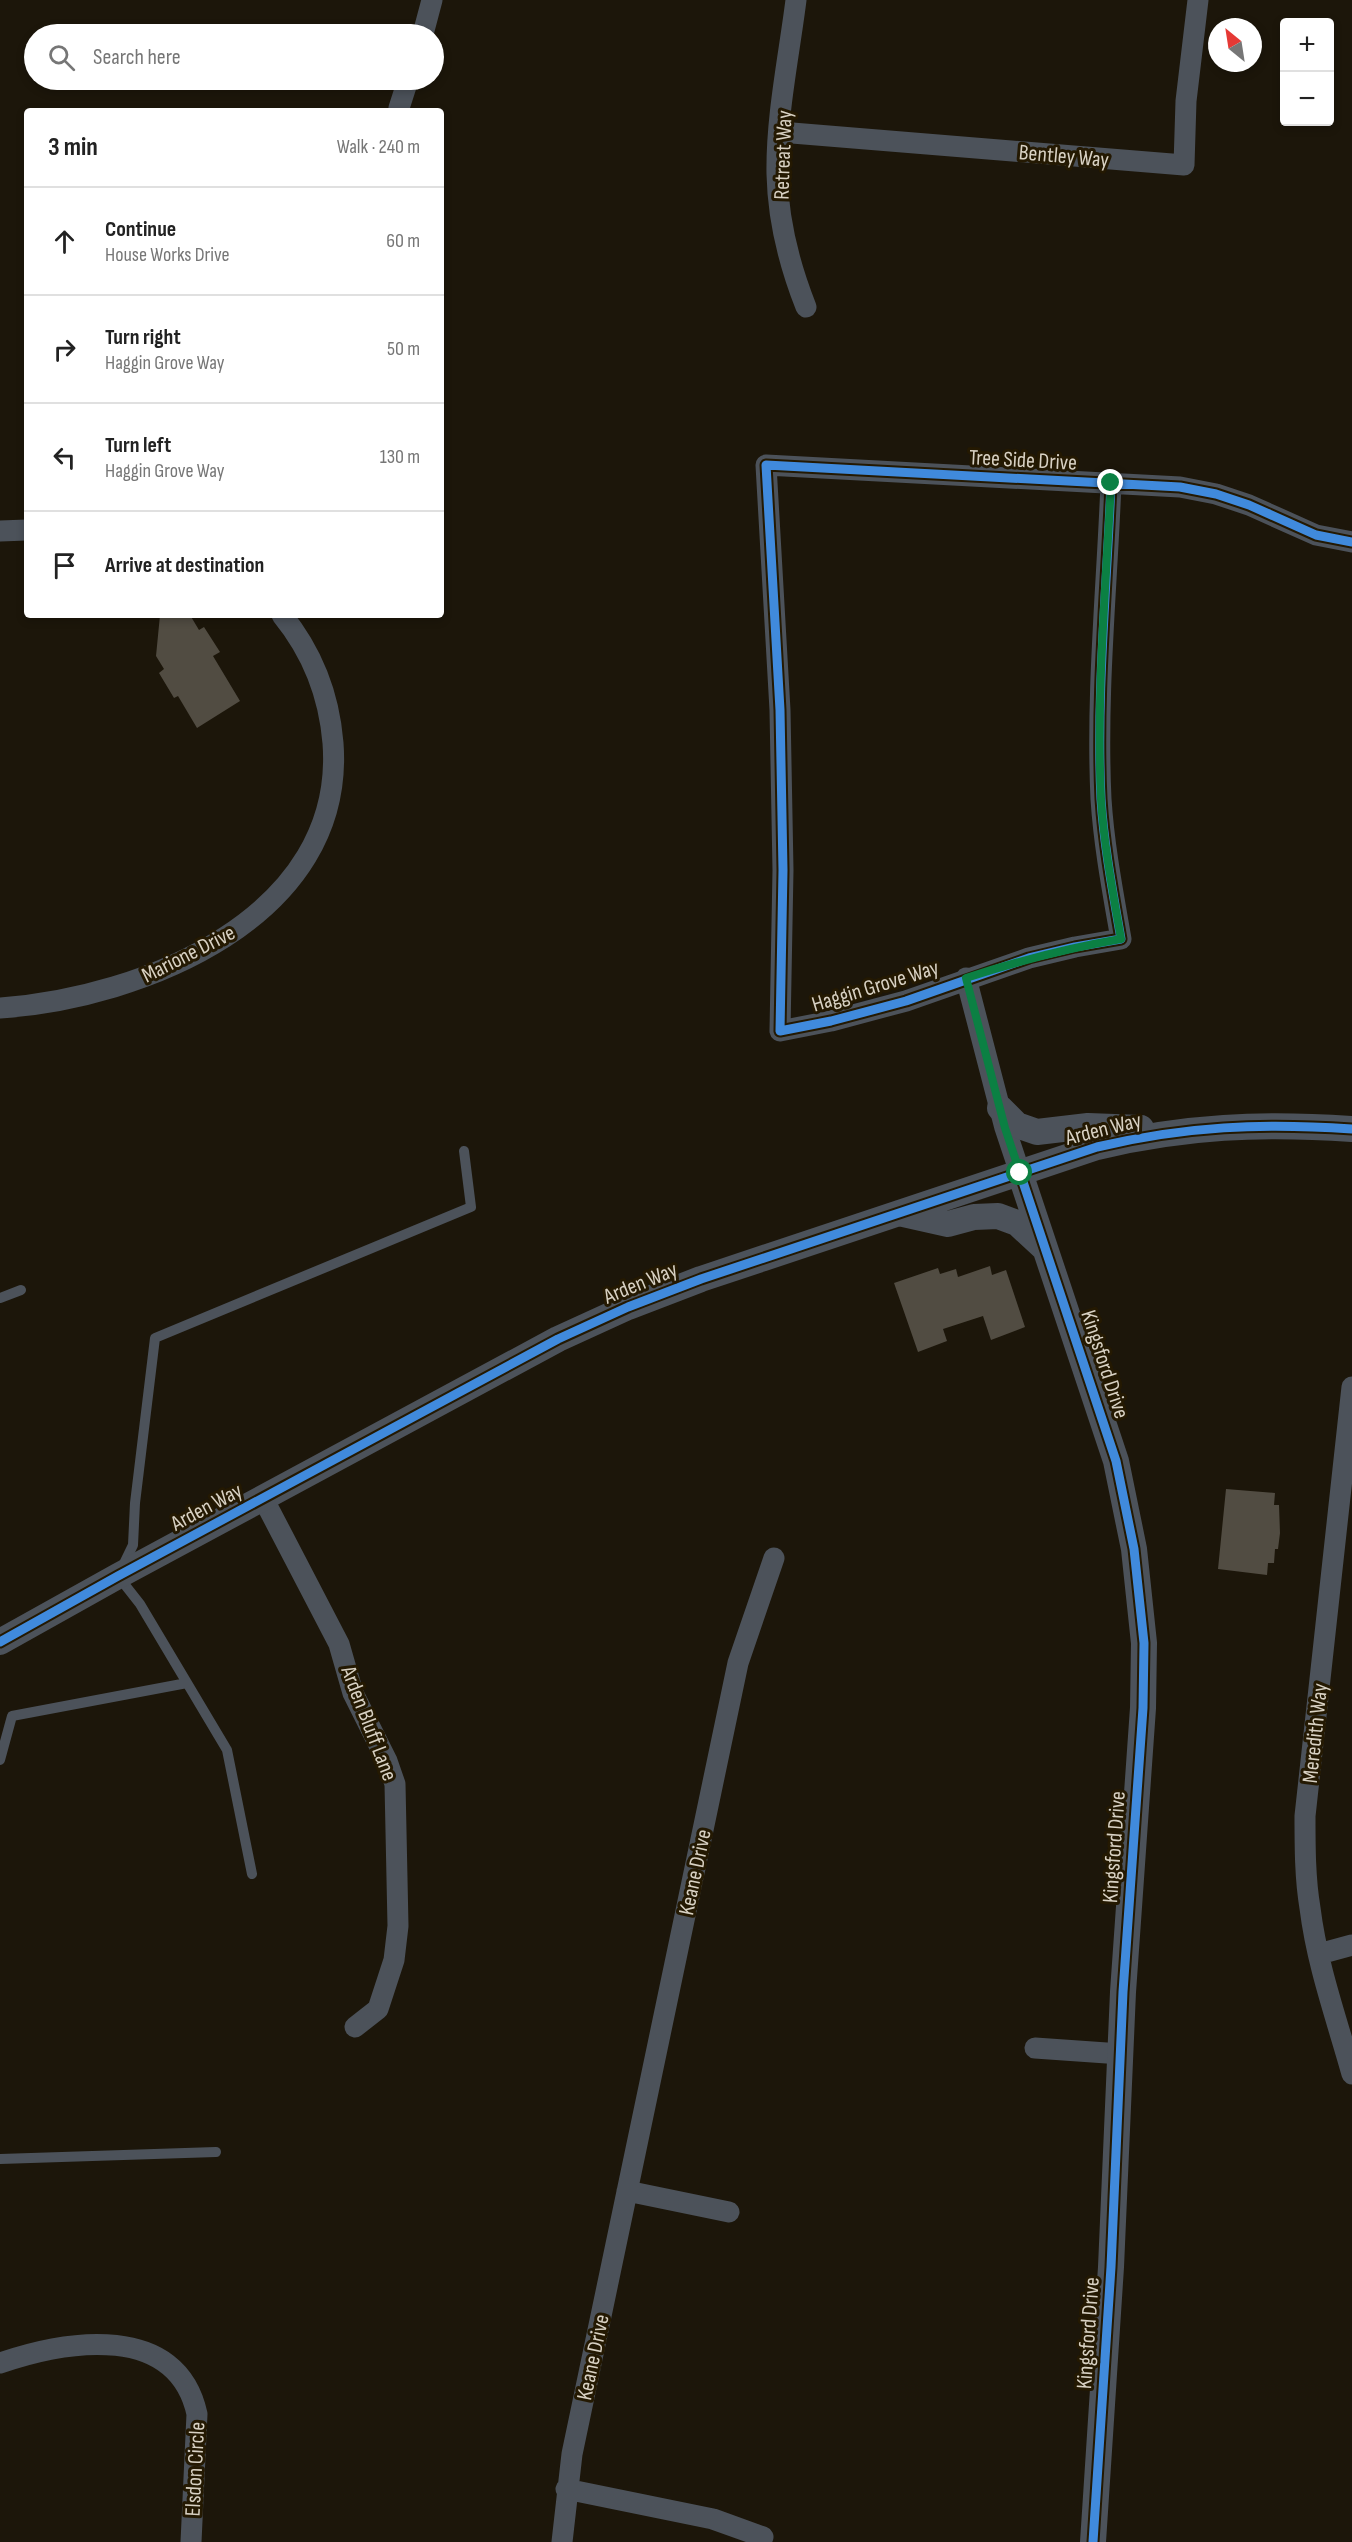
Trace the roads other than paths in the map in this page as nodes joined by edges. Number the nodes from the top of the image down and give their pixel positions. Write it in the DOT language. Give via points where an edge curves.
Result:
graph roads {
  1 [pos="432,0"];
  2 [pos="796,0"];
  3 [pos="1198,0"];
  4 [pos="426,24"];
  5 [pos="405,90"];
  6 [pos="399,108"];
  7 [pos="780,132"];
  8 [pos="806,307"];
  9 [pos="766,465"];
  10 [pos="1111,483"];
  11 [pos="24,530"];
  12 [pos="0,531"];
  13 [pos="1352,542"];
  14 [pos="284,618"];
  15 [pos="966,978"];
  16 [pos="0,1008"];
  17 [pos="1000,1108"];
  18 [pos="1352,1130"];
  19 [pos="1175,1132"];
  20 [pos="464,1151"];
  21 [pos="1020,1173"];
  22 [pos="899,1213"];
  23 [pos="1048,1252"];
  24 [pos="21,1290"];
  25 [pos="0,1298"];
  26 [pos="1352,1387"];
  27 [pos="263,1498"];
  28 [pos="774,1558"];
  29 [pos="118,1576"];
  30 [pos="0,1642"];
  31 [pos="187,1683"];
  32 [pos="0,1760"];
  33 [pos="252,1874"];
  34 [pos="1352,1945"];
  35 [pos="1319,1954"];
  36 [pos="355,2026"];
  37 [pos="1035,2048"];
  38 [pos="1121,2054"];
  39 [pos="1352,2074"];
  40 [pos="216,2152"];
  41 [pos="0,2159"];
  42 [pos="627,2191"];
  43 [pos="729,2212"];
  44 [pos="0,2363"];
  45 [pos="566,2489"];
  46 [pos="763,2537"];
  47 [pos="191,2542"];
  48 [pos="562,2542"];
  49 [pos="1093,2542"];
  1 -- 4 [label="street"];
  2 -- 7 [label="street, Retreat Way"];
  3 -- 7 [label="street, Bentley Way" via="1186,101 1184,165"];
  5 -- 6 [label="street"];
  7 -- 8 [label="street, Retreat Way" via="779,206 793,273"];
  9 -- 10 [label="street, Tree Side Drive"];
  9 -- 15 [label="street, Haggin Grove Way" via="780,722 780,1031 906,1000"];
  10 -- 13 [label="street, Tree Side Drive" via="1180,487 1215,494 1316,535"];
  10 -- 15 [label="street, Haggin Grove Way" via="1101,800 1121,939 1040,955"];
  11 -- 12 [label="street"];
  14 -- 16 [label="street, Marione Drive" via="315,665 330,717 333,754 326,809 294,875 270,903 241,927 165,968 69,999"];
  15 -- 17 [label="street"];
  17 -- 19 [label="street" via="1017,1125 1037,1132 1117,1126"];
  17 -- 21 [label="street"];
  18 -- 19 [label="street, Arden Way" via="1252,1125"];
  19 -- 21 [label="street, Arden Way" via="1097,1147"];
  20 -- 29 [label="lane" via="471,1207 155,1338 135,1503 134,1545"];
  21 -- 22 [label="street, Arden Way"];
  21 -- 23 [label="street, Kingsford Drive"];
  22 -- 23 [label="street" via="948,1224 998,1216 1017,1223"];
  22 -- 27 [label="street, Arden Way" via="628,1306 558,1339"];
  23 -- 38 [label="street, Kingsford Drive" via="1116,1461 1128,1510 1140,1598 1143,1708"];
  24 -- 25 [label="lane"];
  26 -- 35 [label="street, Meredith Way" via="1305,1816 1306,1875"];
  27 -- 29 [label="street, Arden Way"];
  27 -- 36 [label="street, Arden Bluff Lane" via="339,1644 354,1693 395,1784 398,1926 394,1960 378,2009"];
  28 -- 42 [label="street, Keane Drive" via="738,1663"];
  29 -- 30 [label="street, Arden Way"];
  29 -- 31 [label="lane" via="140,1604"];
  31 -- 32 [label="lane" via="12,1716"];
  31 -- 33 [label="lane" via="227,1750"];
  34 -- 35 [label="street"];
  35 -- 39 [label="street, Meredith Way"];
  37 -- 38 [label="street"];
  38 -- 49 [label="street, Kingsford Drive"];
  40 -- 41 [label="lane"];
  42 -- 43 [label="street"];
  42 -- 45 [label="street, Keane Drive"];
  44 -- 47 [label="street, Elsdon Circle" via="45,2349 119,2346 151,2353 177,2371 194,2398 197,2414"];
  45 -- 46 [label="street" via="712,2519"];
  45 -- 48 [label="street, Keane Drive"];
}
